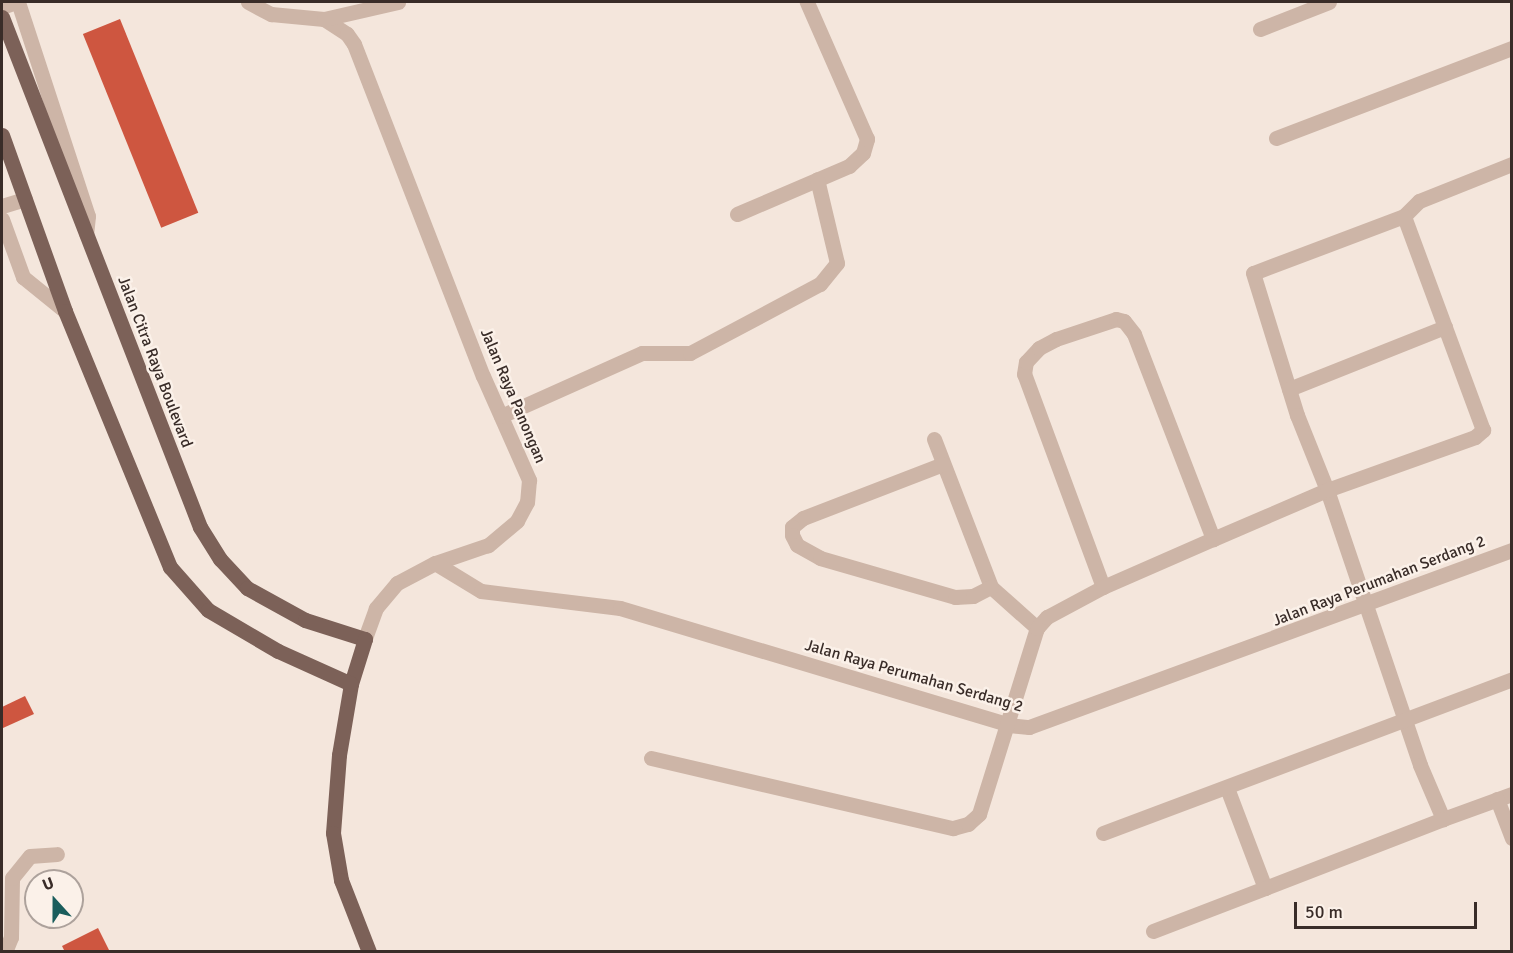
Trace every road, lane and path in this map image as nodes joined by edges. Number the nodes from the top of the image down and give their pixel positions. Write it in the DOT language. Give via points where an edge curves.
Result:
graph roads {
  1 [pos="17,2"];
  2 [pos="248,2"];
  3 [pos="398,2"];
  4 [pos="807,2"];
  5 [pos="1329,2"];
  6 [pos="2,8"];
  7 [pos="2,17"];
  8 [pos="324,19"];
  9 [pos="1260,28"];
  10 [pos="1512,48"];
  11 [pos="2,135"];
  12 [pos="1276,138"];
  13 [pos="1511,167"];
  14 [pos="817,178"];
  15 [pos="25,199"];
  16 [pos="2,206"];
  17 [pos="737,214"];
  18 [pos="1404,216"];
  19 [pos="2,219"];
  20 [pos="86,234"];
  21 [pos="65,311"];
  22 [pos="1445,327"];
  23 [pos="1289,389"];
  24 [pos="501,416"];
  25 [pos="934,439"];
  26 [pos="943,464"];
  27 [pos="1327,490"];
  28 [pos="1213,539"];
  29 [pos="1512,550"];
  30 [pos="435,563"];
  31 [pos="991,587"];
  32 [pos="1103,587"];
  33 [pos="1366,606"];
  34 [pos="1037,628"];
  35 [pos="365,639"];
  36 [pos="1512,680"];
  37 [pos="351,684"];
  38 [pos="1403,718"];
  39 [pos="1009,725"];
  40 [pos="651,758"];
  41 [pos="1227,788"];
  42 [pos="1504,797"];
  43 [pos="1443,819"];
  44 [pos="1103,833"];
  45 [pos="1512,838"];
  46 [pos="57,854"];
  47 [pos="1264,888"];
  48 [pos="1153,931"];
  49 [pos="5,951"];
  50 [pos="369,951"];
  1 -- 6 [label="street"];
  1 -- 20 [label="street" via="88,216"];
  2 -- 8 [label="street, Jalan Raya Panongan" via="271,14"];
  3 -- 8 [label="street"];
  4 -- 14 [label="street" via="867,140 863,153 849,166"];
  5 -- 9 [label="street"];
  7 -- 20 [label="main road, Jalan Citra Raya Boulevard"];
  8 -- 24 [label="street, Jalan Raya Panongan" via="347,34 354,44"];
  10 -- 12 [label="street"];
  11 -- 15 [label="main road"];
  13 -- 18 [label="street" via="1419,201"];
  14 -- 17 [label="street"];
  14 -- 24 [label="street" via="837,263 820,284 690,353 642,353"];
  15 -- 16 [label="street"];
  15 -- 21 [label="main road"];
  18 -- 22 [label="street"];
  18 -- 23 [label="street" via="1253,273"];
  19 -- 21 [label="street" via="23,277"];
  20 -- 35 [label="main road, Jalan Citra Raya Boulevard" via="200,526 220,559 247,588 305,620"];
  21 -- 37 [label="main road" via="145,513 170,567 188,591 208,610 278,651"];
  22 -- 23 [label="street"];
  22 -- 27 [label="street" via="1483,430 1475,437"];
  23 -- 27 [label="street"];
  24 -- 30 [label="street, Jalan Raya Panongan" via="529,480 527,502 517,521 488,544"];
  25 -- 26 [label="street"];
  26 -- 31 [label="street"];
  26 -- 31 [label="street" via="803,518 792,527 792,535 797,545 820,558 955,597 973,596"];
  27 -- 28 [label="street"];
  27 -- 33 [label="street"];
  28 -- 32 [label="street"];
  28 -- 32 [label="street" via="1134,334 1124,321 1116,318 1056,339 1039,348 1026,362 1024,374"];
  29 -- 33 [label="street, Jalan Raya Perumahan Serdang 2"];
  30 -- 35 [label="street, Jalan Raya Panongan" via="406,578 384,596"];
  30 -- 39 [label="street, Jalan Raya Perumahan Serdang 2" via="481,591 620,608"];
  31 -- 34 [label="street"];
  32 -- 34 [label="street" via="1047,617"];
  33 -- 38 [label="street"];
  33 -- 39 [label="street, Jalan Raya Perumahan Serdang 2" via="1046,722 1029,727"];
  34 -- 39 [label="street"];
  35 -- 37 [label="main road, Jalan Raya Panongan"];
  36 -- 38 [label="street"];
  37 -- 50 [label="main road, Jalan Raya Panongan" via="339,755 333,833 341,880"];
  38 -- 41 [label="street"];
  38 -- 43 [label="street"];
  39 -- 40 [label="street" via="979,814 968,824 953,828"];
  41 -- 44 [label="street"];
  41 -- 47 [label="street"];
  42 -- 43 [label="street"];
  42 -- 45 [label="street"];
  43 -- 47 [label="street"];
  46 -- 49 [label="street" via="30,856 12,878 11,937"];
  47 -- 48 [label="street"];
}
